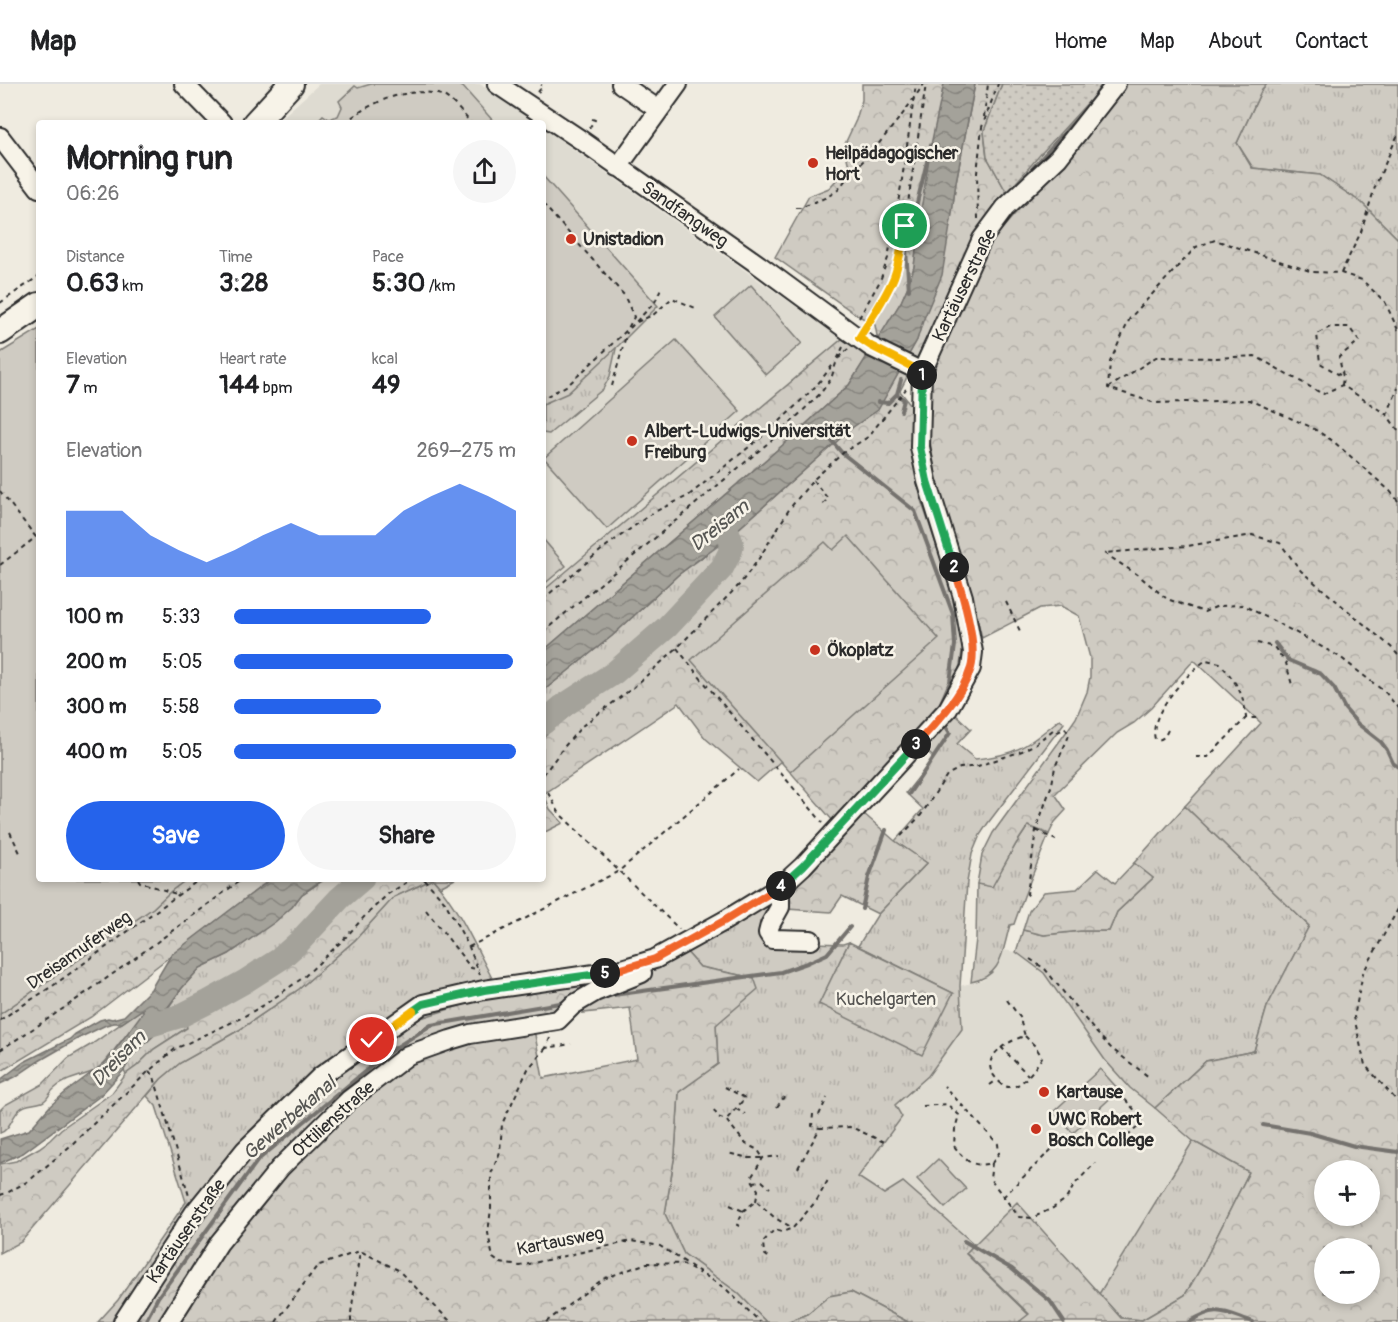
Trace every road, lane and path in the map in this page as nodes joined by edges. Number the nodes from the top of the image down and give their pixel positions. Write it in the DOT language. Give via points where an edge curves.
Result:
graph roads {
  1 [pos="184,84"];
  2 [pos="291,84"];
  3 [pos="497,84"];
  4 [pos="621,84"];
  5 [pos="678,84"];
  6 [pos="916,84"];
  7 [pos="925,84"];
  8 [pos="988,84"];
  9 [pos="998,84"];
  10 [pos="1116,84"];
  11 [pos="913,98"];
  12 [pos="659,110"];
  13 [pos="219,120"];
  14 [pos="258,120"];
  15 [pos="348,120"];
  16 [pos="468,120"];
  17 [pos="984,122"];
  18 [pos="1398,134"];
  19 [pos="0,137"];
  20 [pos="618,166"];
  21 [pos="36,184"];
  22 [pos="546,207"];
  23 [pos="796,208"];
  24 [pos="982,239"];
  25 [pos="1341,273"];
  26 [pos="36,278"];
  27 [pos="661,288"];
  28 [pos="0,303"];
  29 [pos="36,307"];
  30 [pos="698,309"];
  31 [pos="635,323"];
  32 [pos="627,330"];
  33 [pos="1398,330"];
  34 [pos="0,332"];
  35 [pos="860,339"];
  36 [pos="837,360"];
  37 [pos="917,370"];
  38 [pos="1343,377"];
  39 [pos="1342,385"];
  40 [pos="612,386"];
  41 [pos="1108,388"];
  42 [pos="1398,388"];
  43 [pos="903,392"];
  44 [pos="546,396"];
  45 [pos="1387,415"];
  46 [pos="1398,430"];
  47 [pos="813,480"];
  48 [pos="0,491"];
  49 [pos="1398,501"];
  50 [pos="821,506"];
  51 [pos="36,537"];
  52 [pos="0,565"];
  53 [pos="546,596"];
  54 [pos="1005,602"];
  55 [pos="546,629"];
  56 [pos="1020,631"];
  57 [pos="1257,643"];
  58 [pos="677,648"];
  59 [pos="1398,655"];
  60 [pos="1292,685"];
  61 [pos="1398,708"];
  62 [pos="1246,718"];
  63 [pos="1257,718"];
  64 [pos="1168,730"];
  65 [pos="1196,757"];
  66 [pos="739,769"];
  67 [pos="546,771"];
  68 [pos="548,793"];
  69 [pos="1036,830"];
  70 [pos="10,832"];
  71 [pos="833,834"];
  72 [pos="901,836"];
  73 [pos="1059,842"];
  74 [pos="21,855"];
  75 [pos="619,871"];
  76 [pos="140,882"];
  77 [pos="196,882"];
  78 [pos="238,882"];
  79 [pos="407,882"];
  80 [pos="427,882"];
  81 [pos="780,887"];
  82 [pos="180,895"];
  83 [pos="1030,897"];
  84 [pos="1398,909"];
  85 [pos="426,910"];
  86 [pos="811,940"];
  87 [pos="688,941"];
  88 [pos="469,947"];
  89 [pos="655,959"];
  90 [pos="1030,959"];
  91 [pos="479,969"];
  92 [pos="484,990"];
  93 [pos="1007,1000"];
  94 [pos="0,1020"];
  95 [pos="558,1020"];
  96 [pos="1025,1036"];
  97 [pos="571,1044"];
  98 [pos="1001,1047"];
  99 [pos="546,1048"];
  100 [pos="0,1050"];
  101 [pos="149,1071"];
  102 [pos="1028,1076"];
  103 [pos="1149,1077"];
  104 [pos="997,1080"];
  105 [pos="990,1085"];
  106 [pos="944,1086"];
  107 [pos="725,1087"];
  108 [pos="1119,1093"];
  109 [pos="784,1097"];
  110 [pos="827,1098"];
  111 [pos="1398,1102"];
  112 [pos="923,1106"];
  113 [pos="777,1107"];
  114 [pos="735,1109"];
  115 [pos="714,1110"];
  116 [pos="745,1114"];
  117 [pos="813,1114"];
  118 [pos="819,1115"];
  119 [pos="726,1120"];
  120 [pos="820,1128"];
  121 [pos="1130,1135"];
  122 [pos="884,1142"];
  123 [pos="1055,1146"];
  124 [pos="727,1153"];
  125 [pos="779,1156"];
  126 [pos="763,1158"];
  127 [pos="992,1162"];
  128 [pos="1095,1163"];
  129 [pos="798,1168"];
  130 [pos="828,1180"];
  131 [pos="753,1182"];
  132 [pos="770,1188"];
  133 [pos="0,1195"];
  134 [pos="1003,1197"];
  135 [pos="756,1201"];
  136 [pos="730,1205"];
  137 [pos="743,1211"];
  138 [pos="194,1213"];
  139 [pos="740,1226"];
  140 [pos="793,1228"];
  141 [pos="360,1251"];
  142 [pos="768,1257"];
  143 [pos="726,1289"];
  144 [pos="123,1322"];
  145 [pos="170,1322"];
  146 [pos="276,1322"];
  147 [pos="351,1322"];
  148 [pos="451,1322"];
  149 [pos="546,1322"];
  150 [pos="760,1322"];
  1 -- 13 [label="street"];
  2 -- 14 [label="main road"];
  3 -- 20 [label="street, Sandfangweg"];
  4 -- 12 [label="street"];
  5 -- 12 [label="street"];
  6 -- 11 [label="path"];
  7 -- 11 [label="path"];
  7 -- 35 [label="path" via="900,256 883,300"];
  8 -- 17 [label="path"];
  9 -- 17 [label="path"];
  10 -- 24 [label="street, Kartäuserstraße" via="1058,158 1005,208"];
  11 -- 23 [label="path" via="838,190"];
  11 -- 35 [label="path" via="888,258"];
  12 -- 20 [label="street"];
  15 -- 16 [label="path" via="377,100 415,89 443,96"];
  17 -- 24 [label="path" via="977,173"];
  18 -- 25 [label="path"];
  19 -- 21 [label="street"];
  20 -- 35 [label="street, Sandfangweg"];
  22 -- 32 [label="path" via="624,295 634,317"];
  24 -- 37 [label="street, Kartäuserstraße"];
  25 -- 33 [label="path" via="1362,280 1385,302"];
  25 -- 41 [label="path" via="1313,272 1215,240 1196,247 1130,318 1110,362"];
  26 -- 28 [label="path"];
  27 -- 31 [label="path" via="655,302"];
  29 -- 34 [label="main road"];
  30 -- 31 [label="path" via="672,298 653,315"];
  31 -- 32 [label="path"];
  32 -- 40 [label="path"];
  32 -- 44 [label="path" via="568,385"];
  35 -- 36 [label="path"];
  35 -- 37 [label="street, Sandfangweg"];
  36 -- 53 [label="path" via="774,427 688,496 654,512 605,547"];
  36 -- 55 [label="path" via="831,379 820,394 780,433"];
  37 -- 71 [label="street, Kartäuserstraße" via="920,447 963,597 973,651 971,668 948,709"];
  38 -- 38 [label="path" via="1339,357 1359,341 1349,327 1330,327 1317,334 1320,363"];
  38 -- 39 [label="path"];
  39 -- 41 [label="path" via="1323,394 1255,356 1156,357"];
  39 -- 45 [label="path"];
  41 -- 49 [label="path" via="1155,403 1249,400 1333,441"];
  42 -- 45 [label="path"];
  43 -- 47 [label="path" via="868,437 840,455"];
  45 -- 46 [label="path"];
  47 -- 50 [label="path" via="828,499"];
  47 -- 58 [label="path" via="740,584"];
  48 -- 51 [label="path"];
  51 -- 52 [label="path"];
  54 -- 56 [label="path"];
  57 -- 60 [label="path" via="1274,647 1286,663"];
  58 -- 67 [label="path" via="582,726"];
  58 -- 71 [label="path"];
  59 -- 61 [label="path" via="1301,571 1280,543 1252,535 1187,546 1104,553 1167,599 1204,612 1218,606 1243,605 1304,637 1340,657 1386,693"];
  62 -- 63 [label="path"];
  62 -- 64 [label="path" via="1245,701 1234,681 1220,663 1206,660 1172,693 1155,721 1155,739 1163,738"];
  62 -- 65 [label="path" via="1208,757"];
  66 -- 75 [label="path"];
  68 -- 75 [label="path" via="560,814"];
  69 -- 72 [label="path" via="1068,738 1065,728 1053,730 1022,751 947,775 921,815"];
  69 -- 73 [label="path"];
  69 -- 83 [label="path" via="1027,894"];
  70 -- 74 [label="path"];
  71 -- 81 [label="street, Kartäuserstraße"];
  75 -- 87 [label="path"];
  75 -- 88 [label="path"];
  76 -- 82 [label="path"];
  77 -- 82 [label="path, Dreisamuferweg"];
  78 -- 100 [label="path" via="141,955"];
  79 -- 101 [label="path" via="388,894 304,977 241,1018 175,1049"];
  80 -- 88 [label="path" via="445,902"];
  81 -- 86 [label="street" via="780,907 768,933 772,939"];
  81 -- 87 [label="street, Kartäuserstraße"];
  82 -- 94 [label="path, Dreisamuferweg"];
  84 -- 111 [label="path" via="1363,973 1354,1017 1365,1065"];
  85 -- 91 [label="path" via="471,968"];
  87 -- 89 [label="street, Kartäuserstraße"];
  88 -- 91 [label="path"];
  89 -- 92 [label="street, Kartäuserstraße" via="615,971"];
  89 -- 95 [label="street" via="646,972 595,992"];
  90 -- 103 [label="path" via="1045,969 1112,1049"];
  91 -- 92 [label="path"];
  92 -- 138 [label="street, Kartäuserstraße" via="423,1004 321,1076 245,1150"];
  93 -- 96 [label="path" via="1022,1020"];
  95 -- 99 [label="path"];
  95 -- 145 [label="street, Ottilienstraße" via="470,1034 408,1055 357,1094 280,1168 219,1243"];
  96 -- 98 [label="path"];
  96 -- 102 [label="path" via="1042,1057"];
  97 -- 99 [label="path"];
  98 -- 102 [label="path"];
  98 -- 104 [label="path" via="990,1064"];
  99 -- 143 [label="path, Kartausweg" via="528,1069 502,1124 500,1152 491,1174 488,1233 493,1258 520,1266 631,1241 660,1246"];
  101 -- 133 [label="path" via="38,1174"];
  101 -- 138 [label="path"];
  102 -- 104 [label="path" via="1010,1088"];
  104 -- 105 [label="path"];
  106 -- 127 [label="path" via="998,1144 999,1153"];
  107 -- 114 [label="path" via="745,1098"];
  108 -- 121 [label="path" via="1142,1118"];
  109 -- 113 [label="path"];
  110 -- 118 [label="path"];
  112 -- 127 [label="path" via="947,1104 959,1115 954,1146 964,1159 979,1166"];
  114 -- 116 [label="path"];
  114 -- 119 [label="path"];
  115 -- 119 [label="path"];
  117 -- 120 [label="path" via="812,1126"];
  119 -- 126 [label="path"];
  120 -- 122 [label="path" via="851,1127"];
  120 -- 129 [label="path"];
  123 -- 134 [label="path"];
  124 -- 126 [label="path"];
  125 -- 126 [label="path"];
  126 -- 131 [label="path" via="751,1178"];
  127 -- 134 [label="path" via="990,1179"];
  128 -- 134 [label="path" via="1066,1199 1032,1218 1019,1217"];
  130 -- 140 [label="path"];
  131 -- 132 [label="path" via="762,1181"];
  131 -- 135 [label="path" via="758,1190"];
  135 -- 137 [label="path"];
  135 -- 140 [label="path"];
  136 -- 137 [label="path"];
  137 -- 139 [label="path" via="737,1225"];
  138 -- 144 [label="street, Kartäuserstraße"];
  140 -- 142 [label="path" via="774,1230 763,1242"];
  141 -- 146 [label="path" via="317,1266"];
  141 -- 147 [label="path"];
  141 -- 148 [label="path" via="398,1270"];
  143 -- 149 [label="path" via="682,1264 647,1263 603,1279"];
  143 -- 150 [label="path, Kartausweg"];
}
